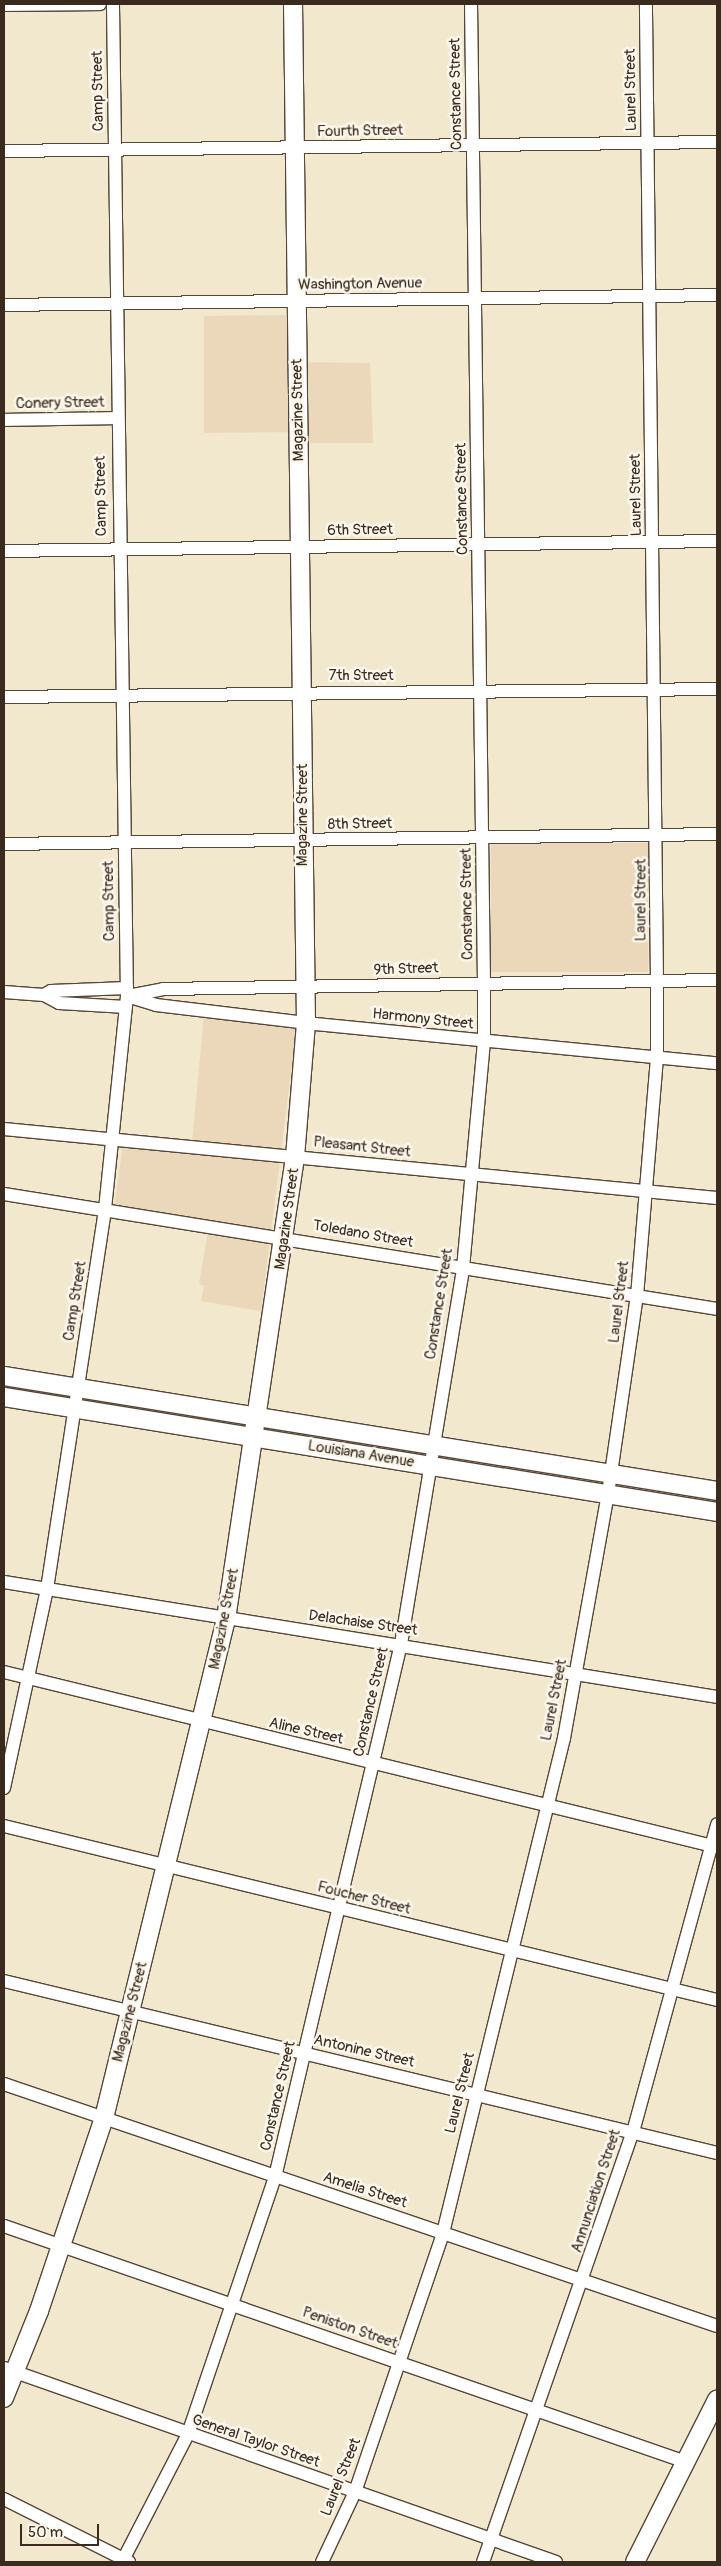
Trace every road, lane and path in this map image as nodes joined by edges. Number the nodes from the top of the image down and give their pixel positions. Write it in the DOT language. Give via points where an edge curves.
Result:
graph roads {
  1 [pos="100,4"];
  2 [pos="113,4"];
  3 [pos="293,4"];
  4 [pos="471,4"];
  5 [pos="646,4"];
  6 [pos="4,5"];
  7 [pos="717,142"];
  8 [pos="648,143"];
  9 [pos="473,146"];
  10 [pos="294,148"];
  11 [pos="115,149"];
  12 [pos="4,151"];
  13 [pos="717,295"];
  14 [pos="649,296"];
  15 [pos="475,299"];
  16 [pos="297,301"];
  17 [pos="118,304"];
  18 [pos="4,305"];
  19 [pos="116,418"];
  20 [pos="4,420"];
  21 [pos="654,541"];
  22 [pos="717,541"];
  23 [pos="479,544"];
  24 [pos="301,547"];
  25 [pos="118,550"];
  26 [pos="4,551"];
  27 [pos="717,689"];
  28 [pos="654,691"];
  29 [pos="302,692"];
  30 [pos="479,693"];
  31 [pos="121,695"];
  32 [pos="4,697"];
  33 [pos="656,834"];
  34 [pos="717,834"];
  35 [pos="482,838"];
  36 [pos="303,841"];
  37 [pos="4,844"];
  38 [pos="124,844"];
  39 [pos="717,980"];
  40 [pos="658,981"];
  41 [pos="484,983"];
  42 [pos="305,988"];
  43 [pos="4,992"];
  44 [pos="44,995"];
  45 [pos="127,997"];
  46 [pos="306,1024"];
  47 [pos="484,1041"];
  48 [pos="657,1058"];
  49 [pos="717,1064"];
  50 [pos="4,1128"];
  51 [pos="114,1139"];
  52 [pos="295,1157"];
  53 [pos="472,1174"];
  54 [pos="647,1191"];
  55 [pos="4,1194"];
  56 [pos="717,1198"];
  57 [pos="105,1209"];
  58 [pos="285,1238"];
  59 [pos="462,1268"];
  60 [pos="637,1296"];
  61 [pos="717,1309"];
  62 [pos="4,1376"];
  63 [pos="78,1388"];
  64 [pos="4,1398"];
  65 [pos="75,1409"];
  66 [pos="258,1416"];
  67 [pos="344,1430"];
  68 [pos="255,1438"];
  69 [pos="433,1446"];
  70 [pos="341,1451"];
  71 [pos="430,1465"];
  72 [pos="610,1474"];
  73 [pos="717,1491"];
  74 [pos="608,1494"];
  75 [pos="717,1512"];
  76 [pos="4,1582"];
  77 [pos="47,1589"];
  78 [pos="226,1619"];
  79 [pos="401,1644"];
  80 [pos="4,1672"];
  81 [pos="576,1675"];
  82 [pos="30,1679"];
  83 [pos="717,1697"];
  84 [pos="201,1723"];
  85 [pos="374,1764"];
  86 [pos="4,1788"];
  87 [pos="548,1805"];
  88 [pos="717,1824"];
  89 [pos="4,1826"];
  90 [pos="715,1846"];
  91 [pos="165,1867"];
  92 [pos="339,1909"];
  93 [pos="512,1951"];
  94 [pos="4,1981"];
  95 [pos="675,1990"];
  96 [pos="717,2000"];
  97 [pos="130,2012"];
  98 [pos="304,2053"];
  99 [pos="4,2084"];
  100 [pos="477,2094"];
  101 [pos="104,2118"];
  102 [pos="632,2132"];
  103 [pos="717,2153"];
  104 [pos="275,2177"];
  105 [pos="4,2226"];
  106 [pos="443,2233"];
  107 [pos="62,2246"];
  108 [pos="584,2279"];
  109 [pos="233,2305"];
  110 [pos="717,2326"];
  111 [pos="401,2363"];
  112 [pos="10,2370"];
  113 [pos="4,2398"];
  114 [pos="717,2400"];
  115 [pos="538,2410"];
  116 [pos="188,2434"];
  117 [pos="686,2462"];
  118 [pos="355,2492"];
  119 [pos="4,2499"];
  120 [pos="493,2541"];
  121 [pos="125,2561"];
  122 [pos="322,2562"];
  123 [pos="483,2562"];
  124 [pos="556,2562"];
  125 [pos="635,2562"];
  1 -- 6 [label="street"];
  2 -- 11 [label="street, Camp Street"];
  3 -- 10 [label="street, Magazine Street"];
  4 -- 9 [label="street, Constance Street"];
  5 -- 8 [label="street, Laurel Street"];
  7 -- 8 [label="street, Fourth Street"];
  8 -- 9 [label="street, Fourth Street"];
  8 -- 14 [label="street, Laurel Street"];
  9 -- 10 [label="street, Fourth Street"];
  9 -- 15 [label="street, Constance Street"];
  10 -- 11 [label="street, Fourth Street"];
  10 -- 16 [label="street, Magazine Street"];
  11 -- 12 [label="street, Fourth Street"];
  11 -- 17 [label="street, Camp Street"];
  13 -- 14 [label="street, Washington Avenue"];
  14 -- 15 [label="street, Washington Avenue"];
  14 -- 21 [label="street, Laurel Street"];
  15 -- 16 [label="street, Washington Avenue"];
  15 -- 23 [label="street, Constance Street"];
  16 -- 17 [label="street, Washington Avenue"];
  16 -- 24 [label="street, Magazine Street"];
  17 -- 18 [label="street, Washington Avenue"];
  17 -- 19 [label="street, Camp Street"];
  19 -- 20 [label="street, Conery Street"];
  19 -- 25 [label="street, Camp Street"];
  21 -- 22 [label="street, 6th Street"];
  21 -- 23 [label="street, 6th Street"];
  21 -- 28 [label="street, Laurel Street"];
  23 -- 24 [label="street, 6th Street"];
  23 -- 30 [label="street, Constance Street"];
  24 -- 25 [label="street, 6th Street"];
  24 -- 29 [label="street, Magazine Street"];
  25 -- 26 [label="street, 6th Street"];
  25 -- 31 [label="street, Camp Street"];
  27 -- 28 [label="street, 7th Street"];
  28 -- 30 [label="street, 7th Street"];
  28 -- 33 [label="street, Laurel Street"];
  29 -- 30 [label="street, 7th Street"];
  29 -- 31 [label="street, 7th Street"];
  29 -- 36 [label="street, Magazine Street"];
  30 -- 35 [label="street, Constance Street"];
  31 -- 32 [label="street, 7th Street"];
  31 -- 38 [label="street, Camp Street"];
  33 -- 34 [label="street, 8th Street"];
  33 -- 35 [label="street, 8th Street"];
  33 -- 40 [label="street, Laurel Street"];
  35 -- 36 [label="street, 8th Street"];
  35 -- 41 [label="street, Constance Street"];
  36 -- 38 [label="street, 8th Street"];
  36 -- 42 [label="street, Magazine Street"];
  37 -- 38 [label="street, 8th Street"];
  38 -- 45 [label="street, Camp Street"];
  39 -- 40 [label="street, 9th Street"];
  40 -- 41 [label="street, 9th Street"];
  40 -- 48 [label="street, Laurel Street"];
  41 -- 42 [label="street, 9th Street"];
  41 -- 47 [label="street, Constance Street"];
  42 -- 45 [label="street, 9th Street" via="163,989"];
  42 -- 46 [label="street, Magazine Street"];
  43 -- 44 [label="street, Harmony Street"];
  44 -- 45 [label="street, Harmony Street"];
  44 -- 45 [label="street" via="59,1003"];
  45 -- 46 [label="street, Harmony Street" via="156,1005"];
  45 -- 51 [label="street, Camp Street"];
  46 -- 47 [label="street, Harmony Street"];
  46 -- 52 [label="street, Magazine Street"];
  47 -- 48 [label="street, Harmony Street"];
  47 -- 53 [label="street, Constance Street"];
  48 -- 49 [label="street, Harmony Street"];
  48 -- 54 [label="street, Laurel Street"];
  50 -- 51 [label="street, Pleasant Street"];
  51 -- 52 [label="street, Pleasant Street"];
  51 -- 57 [label="street, Camp Street"];
  52 -- 53 [label="street, Pleasant Street"];
  52 -- 58 [label="street, Magazine Street"];
  53 -- 54 [label="street, Pleasant Street"];
  53 -- 59 [label="street, Constance Street"];
  54 -- 56 [label="street, Pleasant Street"];
  54 -- 60 [label="street, Laurel Street"];
  55 -- 57 [label="street, Toledano Street"];
  57 -- 58 [label="street, Toledano Street"];
  57 -- 63 [label="street, Camp Street"];
  58 -- 59 [label="street, Toledano Street"];
  58 -- 66 [label="street, Magazine Street"];
  59 -- 60 [label="street, Toledano Street"];
  59 -- 69 [label="street, Constance Street"];
  60 -- 61 [label="street, Toledano Street"];
  60 -- 72 [label="street, Laurel Street"];
  62 -- 63 [label="street, Louisiana Avenue"];
  63 -- 65 [label="street, Camp Street"];
  63 -- 66 [label="street, Louisiana Avenue"];
  64 -- 65 [label="street, Louisiana Avenue"];
  65 -- 68 [label="street, Louisiana Avenue"];
  65 -- 77 [label="street, Camp Street"];
  66 -- 67 [label="street, Louisiana Avenue"];
  66 -- 68 [label="street, Magazine Street"];
  67 -- 69 [label="street, Louisiana Avenue"];
  67 -- 70 [label="street"];
  68 -- 70 [label="street, Louisiana Avenue"];
  68 -- 78 [label="street, Magazine Street"];
  69 -- 71 [label="street, Constance Street"];
  69 -- 72 [label="street, Louisiana Avenue"];
  70 -- 71 [label="street, Louisiana Avenue"];
  71 -- 74 [label="street, Louisiana Avenue"];
  71 -- 79 [label="street, Constance Street"];
  72 -- 73 [label="street, Louisiana Avenue"];
  72 -- 74 [label="street, Laurel Street"];
  74 -- 75 [label="street, Louisiana Avenue"];
  74 -- 81 [label="street, Laurel Street"];
  76 -- 77 [label="street, Delachaise Street"];
  77 -- 78 [label="street, Delachaise Street"];
  77 -- 82 [label="street, Camp Street"];
  78 -- 79 [label="street, Delachaise Street"];
  78 -- 84 [label="street, Magazine Street"];
  79 -- 81 [label="street, Delachaise Street"];
  79 -- 85 [label="street, Constance Street"];
  80 -- 82 [label="street, Aline Street"];
  81 -- 83 [label="street, Delachaise Street"];
  81 -- 87 [label="street, Laurel Street"];
  82 -- 84 [label="street, Aline Street"];
  82 -- 86 [label="street, Camp Street"];
  84 -- 85 [label="street, Aline Street"];
  84 -- 91 [label="street, Magazine Street"];
  85 -- 87 [label="street, Aline Street"];
  85 -- 92 [label="street, Constance Street"];
  87 -- 90 [label="street, Aline Street"];
  87 -- 93 [label="street, Laurel Street"];
  88 -- 90 [label="street, Annunciation Street"];
  89 -- 91 [label="street, Foucher Street"];
  90 -- 95 [label="street, Annunciation Street"];
  91 -- 92 [label="street, Foucher Street"];
  91 -- 97 [label="street, Magazine Street"];
  92 -- 93 [label="street, Foucher Street"];
  92 -- 98 [label="street, Constance Street"];
  93 -- 95 [label="street, Foucher Street"];
  93 -- 100 [label="street, Laurel Street"];
  94 -- 97 [label="street, Antonine Street"];
  95 -- 96 [label="street, Foucher Street"];
  95 -- 102 [label="street, Annunciation Street"];
  97 -- 98 [label="street, Antonine Street"];
  97 -- 101 [label="street, Magazine Street"];
  98 -- 100 [label="street, Antonine Street"];
  98 -- 104 [label="street, Constance Street"];
  99 -- 101 [label="street, Amelia Street"];
  100 -- 102 [label="street, Antonine Street"];
  100 -- 106 [label="street, Laurel Street"];
  101 -- 104 [label="street, Amelia Street"];
  101 -- 107 [label="street, Magazine Street"];
  102 -- 103 [label="street, Antonine Street"];
  102 -- 108 [label="street, Annunciation Street"];
  104 -- 106 [label="street, Amelia Street"];
  104 -- 109 [label="street, Constance Street"];
  105 -- 107 [label="street, Peniston Street"];
  106 -- 108 [label="street, Amelia Street"];
  106 -- 111 [label="street, Laurel Street"];
  107 -- 109 [label="street, Peniston Street"];
  107 -- 112 [label="street, Magazine Street"];
  108 -- 110 [label="street, Amelia Street"];
  108 -- 115 [label="street, Annunciation Street"];
  109 -- 111 [label="street, Peniston Street"];
  109 -- 116 [label="street, Constance Street"];
  111 -- 115 [label="street, Peniston Street"];
  111 -- 118 [label="street, Laurel Street"];
  112 -- 113 [label="street, Magazine Street"];
  112 -- 116 [label="street, General Taylor Street"];
  114 -- 117 [label="street"];
  115 -- 117 [label="street, Peniston Street"];
  115 -- 120 [label="street, Annunciation Street"];
  116 -- 118 [label="street, General Taylor Street"];
  116 -- 121 [label="street, Constance Street"];
  117 -- 125 [label="street"];
  118 -- 120 [label="street, General Taylor Street"];
  118 -- 122 [label="street, Laurel Street"];
  119 -- 121 [label="street"];
  120 -- 123 [label="street, Annunciation Street"];
  120 -- 124 [label="street, General Taylor Street"];
}
